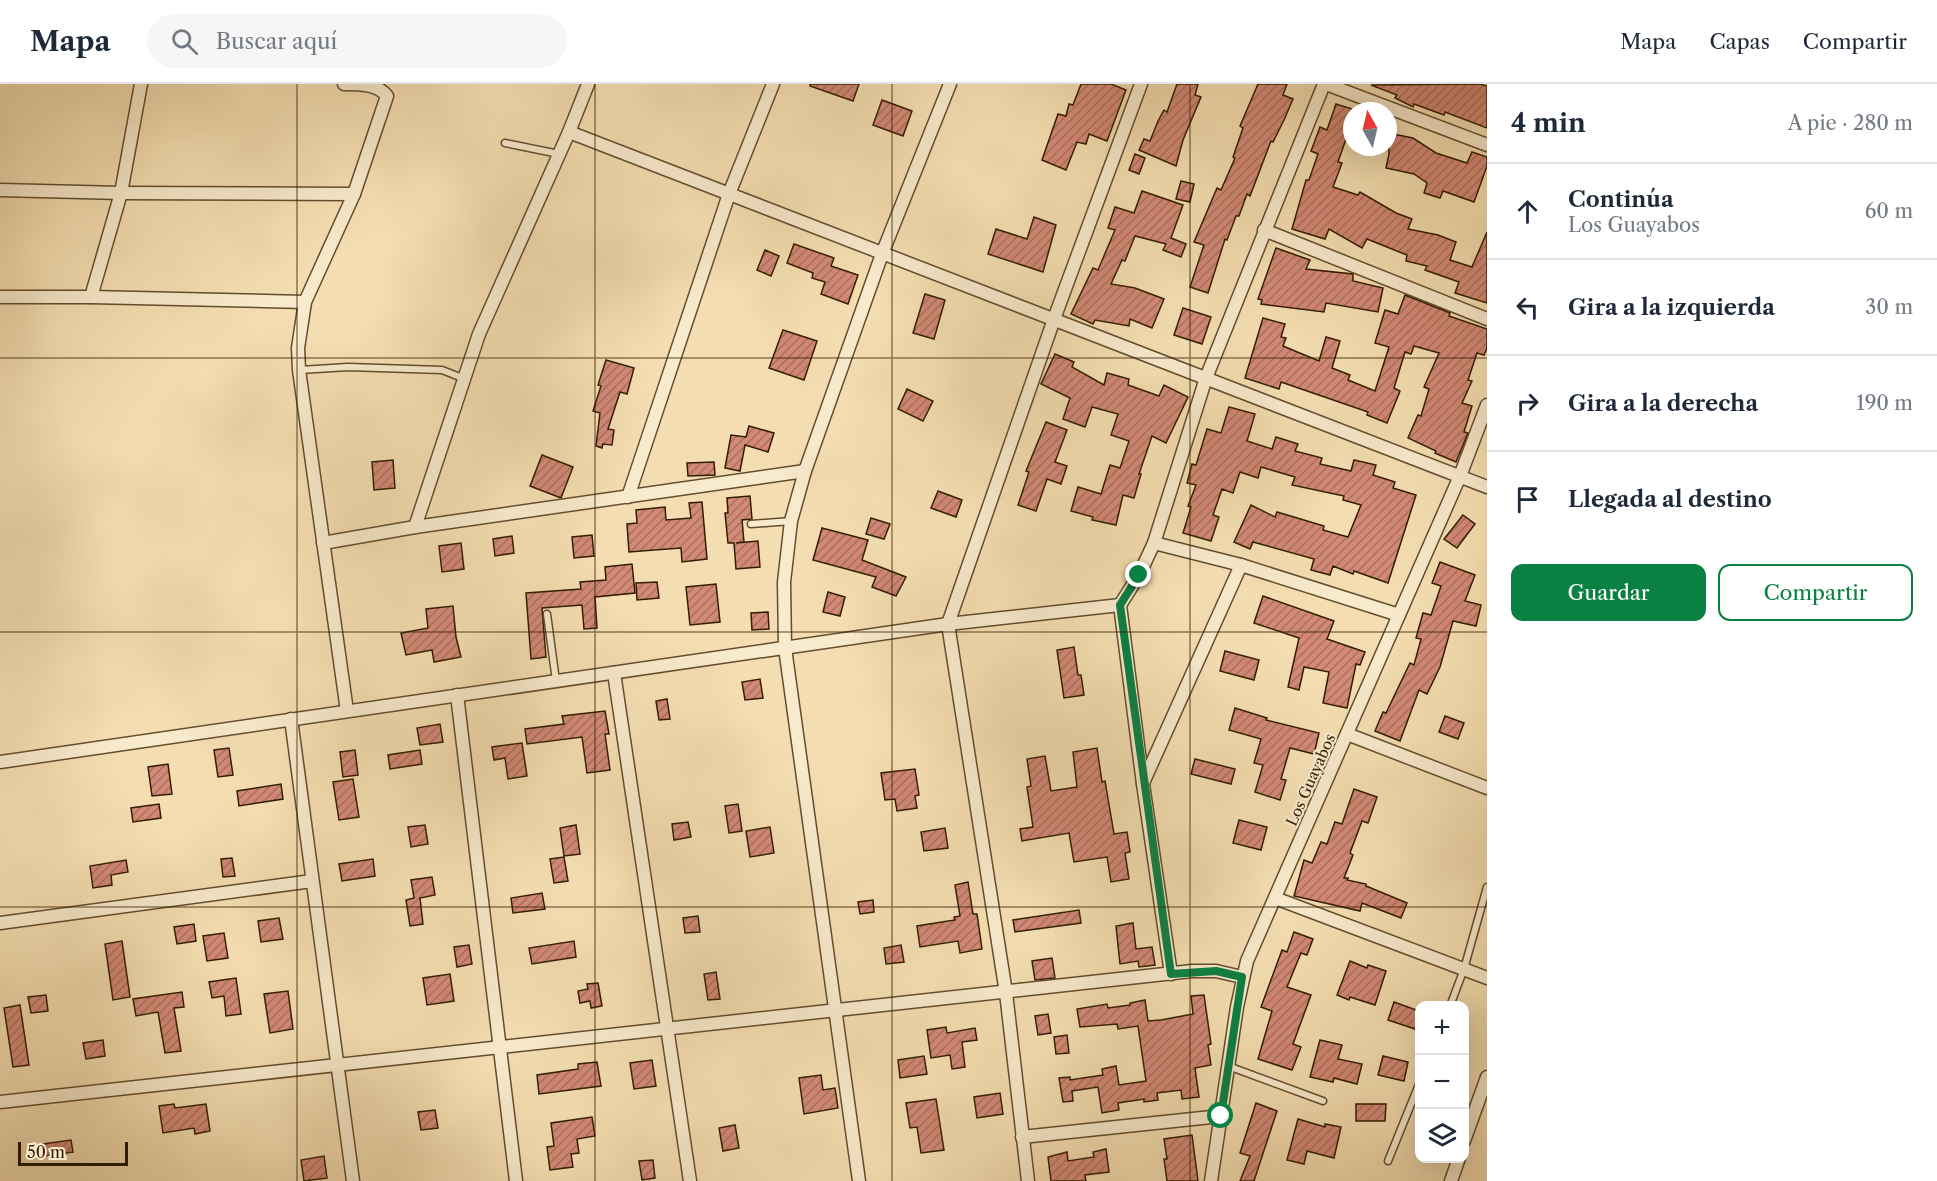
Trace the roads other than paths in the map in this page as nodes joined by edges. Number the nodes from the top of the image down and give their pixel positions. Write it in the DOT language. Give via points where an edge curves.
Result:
graph roads {
  1 [pos="141,84"];
  2 [pos="344,84"];
  3 [pos="588,84"];
  4 [pos="774,84"];
  5 [pos="950,84"];
  6 [pos="1141,84"];
  7 [pos="1325,84"];
  8 [pos="569,132"];
  9 [pos="505,143"];
  10 [pos="1487,145"];
  11 [pos="559,154"];
  12 [pos="0,190"];
  13 [pos="121,193"];
  14 [pos="354,194"];
  15 [pos="729,194"];
  16 [pos="1264,230"];
  17 [pos="882,255"];
  18 [pos="0,297"];
  19 [pos="91,297"];
  20 [pos="305,302"];
  21 [pos="1054,319"];
  22 [pos="1487,319"];
  23 [pos="299,370"];
  24 [pos="465,378"];
  25 [pos="1206,378"];
  26 [pos="1487,405"];
  27 [pos="805,471"];
  28 [pos="1460,476"];
  29 [pos="1487,487"];
  30 [pos="628,497"];
  31 [pos="791,521"];
  32 [pos="751,524"];
  33 [pos="415,527"];
  34 [pos="323,543"];
  35 [pos="1154,543"];
  36 [pos="1241,565"];
  37 [pos="1120,605"];
  38 [pos="546,614"];
  39 [pos="1399,615"];
  40 [pos="948,624"];
  41 [pos="784,648"];
  42 [pos="614,673"];
  43 [pos="556,681"];
  44 [pos="457,695"];
  45 [pos="347,711"];
  46 [pos="291,719"];
  47 [pos="1347,734"];
  48 [pos="0,762"];
  49 [pos="1143,784"];
  50 [pos="1487,788"];
  51 [pos="312,881"];
  52 [pos="1487,887"];
  53 [pos="1275,898"];
  54 [pos="0,923"];
  55 [pos="1464,969"];
  56 [pos="1171,974"];
  57 [pos="1242,977"];
  58 [pos="1487,978"];
  59 [pos="1006,993"];
  60 [pos="1452,1001"];
  61 [pos="835,1011"];
  62 [pos="666,1029"];
  63 [pos="500,1048"];
  64 [pos="336,1066"];
  65 [pos="1228,1066"];
  66 [pos="1487,1077"];
  67 [pos="1415,1092"];
  68 [pos="1323,1101"];
  69 [pos="0,1102"];
  70 [pos="1221,1116"];
  71 [pos="1469,1127"];
  72 [pos="1022,1137"];
  73 [pos="1388,1161"];
  74 [pos="1456,1163"];
  75 [pos="353,1181"];
  76 [pos="516,1181"];
  77 [pos="690,1181"];
  78 [pos="859,1181"];
  79 [pos="1028,1181"];
  80 [pos="1211,1181"];
  81 [pos="1451,1181"];
  1 -- 13 [label="street"];
  2 -- 14 [label="street" via="375,85 383,88 387,96"];
  3 -- 8 [label="street"];
  4 -- 15 [label="street"];
  5 -- 17 [label="street"];
  6 -- 21 [label="street"];
  7 -- 10 [label="street"];
  7 -- 16 [label="street"];
  8 -- 11 [label="street"];
  8 -- 15 [label="street"];
  9 -- 11 [label="lane"];
  11 -- 24 [label="street" via="479,334"];
  12 -- 13 [label="street"];
  13 -- 14 [label="street"];
  13 -- 19 [label="street"];
  14 -- 20 [label="street"];
  15 -- 17 [label="street"];
  15 -- 30 [label="street"];
  16 -- 22 [label="street"];
  16 -- 25 [label="street"];
  17 -- 21 [label="street"];
  17 -- 27 [label="street"];
  18 -- 19 [label="street"];
  19 -- 20 [label="street"];
  20 -- 23 [label="street"];
  21 -- 25 [label="street"];
  21 -- 40 [label="street"];
  23 -- 24 [label="lane" via="442,370"];
  23 -- 34 [label="street"];
  24 -- 33 [label="street"];
  25 -- 28 [label="street"];
  25 -- 35 [label="street"];
  26 -- 28 [label="street, Los Guayabos"];
  27 -- 30 [label="street"];
  27 -- 31 [label="street"];
  28 -- 29 [label="street"];
  28 -- 39 [label="street, Los Guayabos"];
  30 -- 33 [label="street"];
  31 -- 32 [label="lane"];
  31 -- 41 [label="street" via="784,582"];
  33 -- 34 [label="street"];
  34 -- 45 [label="street"];
  35 -- 36 [label="street"];
  35 -- 37 [label="street"];
  36 -- 39 [label="street"];
  36 -- 49 [label="street"];
  37 -- 40 [label="street"];
  37 -- 49 [label="street"];
  38 -- 43 [label="lane"];
  39 -- 47 [label="street, Los Guayabos"];
  40 -- 41 [label="street"];
  40 -- 59 [label="street"];
  41 -- 42 [label="street"];
  41 -- 61 [label="street"];
  42 -- 43 [label="street"];
  42 -- 62 [label="street"];
  43 -- 44 [label="street"];
  44 -- 45 [label="street"];
  44 -- 63 [label="street"];
  45 -- 46 [label="street"];
  46 -- 48 [label="street"];
  46 -- 51 [label="street"];
  47 -- 50 [label="street"];
  47 -- 53 [label="street, Los Guayabos"];
  49 -- 56 [label="street"];
  51 -- 54 [label="street"];
  51 -- 64 [label="street"];
  52 -- 55 [label="lane"];
  53 -- 55 [label="street"];
  53 -- 57 [label="street, Los Guayabos"];
  55 -- 58 [label="street"];
  55 -- 60 [label="lane"];
  56 -- 57 [label="street" via="1216,971"];
  56 -- 59 [label="street"];
  57 -- 65 [label="street, Los Guayabos"];
  59 -- 61 [label="street"];
  59 -- 72 [label="street"];
  61 -- 62 [label="street"];
  61 -- 78 [label="street"];
  62 -- 63 [label="street"];
  62 -- 77 [label="street"];
  63 -- 64 [label="street"];
  63 -- 76 [label="street"];
  64 -- 69 [label="street"];
  64 -- 75 [label="street"];
  65 -- 68 [label="lane"];
  65 -- 70 [label="street, Los Guayabos"];
  66 -- 71 [label="street"];
  67 -- 73 [label="lane"];
  70 -- 72 [label="street"];
  70 -- 80 [label="street, Los Guayabos"];
  72 -- 79 [label="street"];
  74 -- 81 [label="street"];
}
